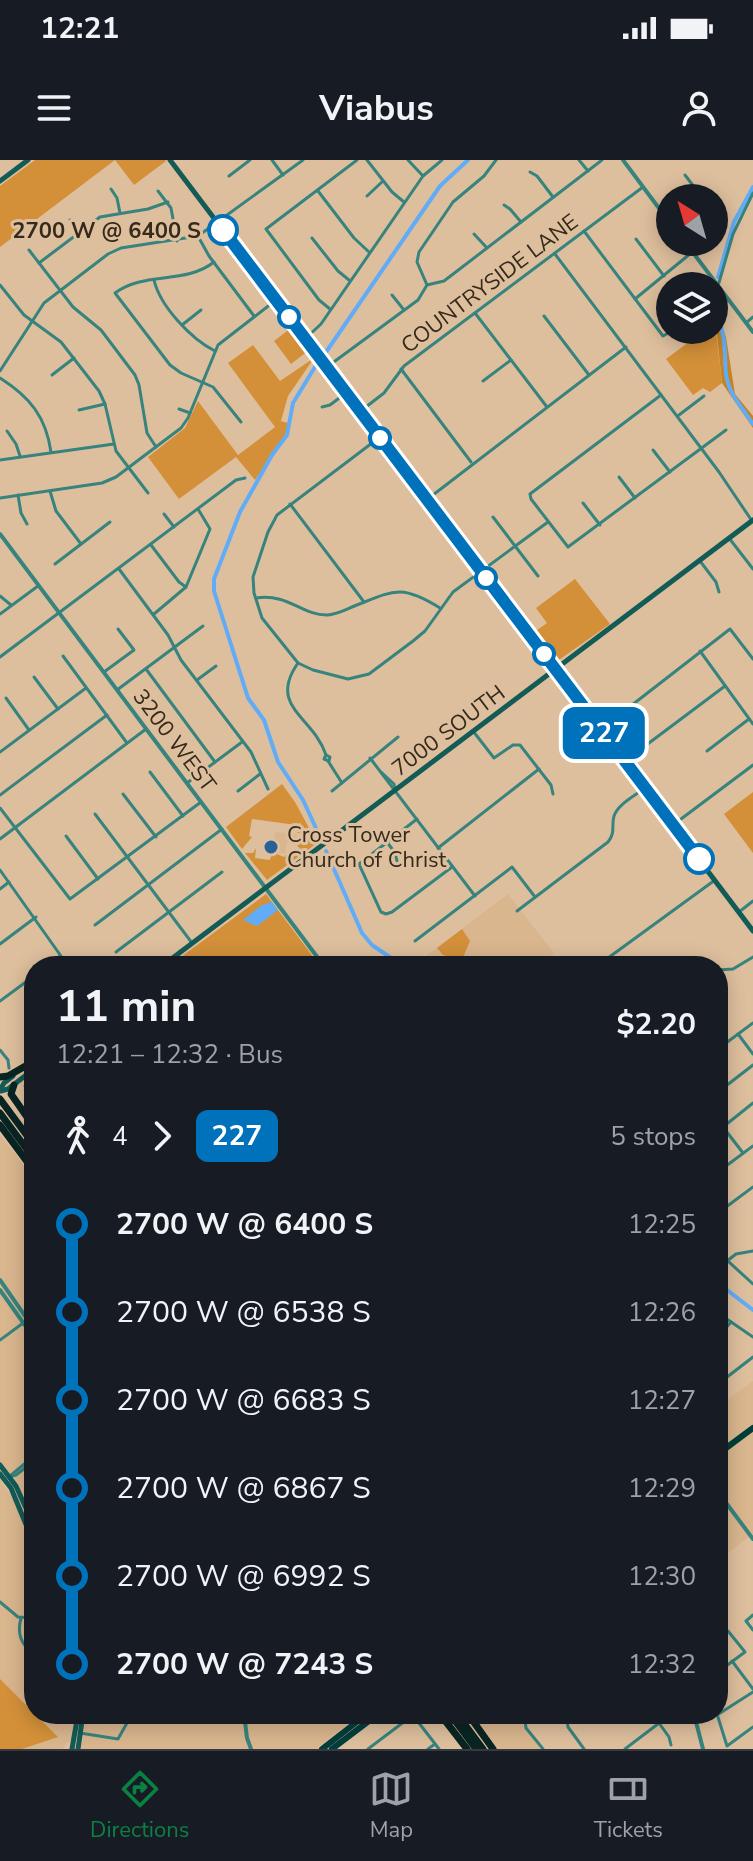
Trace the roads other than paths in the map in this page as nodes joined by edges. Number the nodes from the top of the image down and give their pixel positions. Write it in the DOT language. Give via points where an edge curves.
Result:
graph roads {
  1 [pos="28,160"];
  2 [pos="170,160"];
  3 [pos="250,160"];
  4 [pos="272,160"];
  5 [pos="303,160"];
  6 [pos="357,160"];
  7 [pos="367,160"];
  8 [pos="408,160"];
  9 [pos="442,160"];
  10 [pos="496,160"];
  11 [pos="579,160"];
  12 [pos="602,160"];
  13 [pos="623,160"];
  14 [pos="588,171"];
  15 [pos="530,172"];
  16 [pos="283,175"];
  17 [pos="685,175"];
  18 [pos="229,176"];
  19 [pos="423,176"];
  20 [pos="0,181"];
  21 [pos="383,181"];
  22 [pos="692,184"];
  23 [pos="643,187"];
  24 [pos="111,189"];
  25 [pos="317,190"];
  26 [pos="158,191"];
  27 [pos="753,193"];
  28 [pos="367,196"];
  29 [pos="553,197"];
  30 [pos="168,202"];
  31 [pos="404,202"];
  32 [pos="656,204"];
  33 [pos="504,205"];
  34 [pos="120,213"];
  35 [pos="70,220"];
  36 [pos="521,222"];
  37 [pos="218,223"];
  38 [pos="584,231"];
  39 [pos="80,232"];
  40 [pos="474,234"];
  41 [pos="198,236"];
  42 [pos="312,238"];
  43 [pos="636,239"];
  44 [pos="177,241"];
  45 [pos="487,248"];
  46 [pos="29,250"];
  47 [pos="369,252"];
  48 [pos="554,253"];
  49 [pos="687,256"];
  50 [pos="214,262"];
  51 [pos="39,263"];
  52 [pos="661,272"];
  53 [pos="669,272"];
  54 [pos="719,272"];
  55 [pos="153,279"];
  56 [pos="350,281"];
  57 [pos="656,282"];
  58 [pos="0,285"];
  59 [pos="427,285"];
  60 [pos="60,291"];
  61 [pos="392,295"];
  62 [pos="635,299"];
  63 [pos="276,300"];
  64 [pos="728,301"];
  65 [pos="330,309"];
  66 [pos="201,310"];
  67 [pos="404,310"];
  68 [pos="475,313"];
  69 [pos="254,316"];
  70 [pos="544,316"];
  71 [pos="753,317"];
  72 [pos="32,321"];
  73 [pos="746,323"];
  74 [pos="182,325"];
  75 [pos="656,327"];
  76 [pos="753,332"];
  77 [pos="305,339"];
  78 [pos="626,347"];
  79 [pos="215,351"];
  80 [pos="74,358"];
  81 [pos="511,360"];
  82 [pos="327,367"];
  83 [pos="401,369"];
  84 [pos="0,371"];
  85 [pos="52,375"];
  86 [pos="589,375"];
  87 [pos="0,378"];
  88 [pos="483,381"];
  89 [pos="202,382"];
  90 [pos="346,393"];
  91 [pos="661,395"];
  92 [pos="704,396"];
  93 [pos="105,404"];
  94 [pos="322,407"];
  95 [pos="547,407"];
  96 [pos="179,409"];
  97 [pos="79,410"];
  98 [pos="360,411"];
  99 [pos="190,413"];
  100 [pos="678,416"];
  101 [pos="241,422"];
  102 [pos="726,430"];
  103 [pos="7,431"];
  104 [pos="380,437"];
  105 [pos="114,444"];
  106 [pos="156,447"];
  107 [pos="701,448"];
  108 [pos="653,450"];
  109 [pos="51,452"];
  110 [pos="20,457"];
  111 [pos="0,460"];
  112 [pos="472,464"];
  113 [pos="129,467"];
  114 [pos="670,472"];
  115 [pos="619,477"];
  116 [pos="245,478"];
  117 [pos="50,491"];
  118 [pos="148,493"];
  119 [pos="18,495"];
  120 [pos="0,498"];
  121 [pos="635,498"];
  122 [pos="427,500"];
  123 [pos="583,503"];
  124 [pos="290,504"];
  125 [pos="198,509"];
  126 [pos="164,514"];
  127 [pos="493,517"];
  128 [pos="752,520"];
  129 [pos="110,522"];
  130 [pos="548,522"];
  131 [pos="27,524"];
  132 [pos="600,525"];
  133 [pos="174,527"];
  134 [pos="0,535"];
  135 [pos="729,538"];
  136 [pos="81,544"];
  137 [pos="151,545"];
  138 [pos="515,547"];
  139 [pos="700,560"];
  140 [pos="55,564"];
  141 [pos="119,569"];
  142 [pos="753,569"];
  143 [pos="482,571"];
  144 [pos="538,576"];
  145 [pos="38,586"];
  146 [pos="186,587"];
  147 [pos="719,592"];
  148 [pos="0,596"];
  149 [pos="255,598"];
  150 [pos="364,602"];
  151 [pos="11,605"];
  152 [pos="440,608"];
  153 [pos="59,613"];
  154 [pos="0,614"];
  155 [pos="154,615"];
  156 [pos="203,626"];
  157 [pos="118,629"];
  158 [pos="174,647"];
  159 [pos="700,651"];
  160 [pos="63,656"];
  161 [pos="0,657"];
  162 [pos="753,659"];
  163 [pos="298,663"];
  164 [pos="216,666"];
  165 [pos="146,669"];
  166 [pos="556,669"];
  167 [pos="104,672"];
  168 [pos="34,677"];
  169 [pos="197,680"];
  170 [pos="725,686"];
  171 [pos="86,688"];
  172 [pos="117,690"];
  173 [pos="6,698"];
  174 [pos="58,709"];
  175 [pos="107,715"];
  176 [pos="749,719"];
  177 [pos="753,724"];
  178 [pos="146,729"];
  179 [pos="601,729"];
  180 [pos="29,730"];
  181 [pos="473,731"];
  182 [pos="398,737"];
  183 [pos="243,741"];
  184 [pos="127,743"];
  185 [pos="0,751"];
  186 [pos="707,751"];
  187 [pos="370,758"];
  188 [pos="625,761"];
  189 [pos="215,762"];
  190 [pos="753,765"];
  191 [pos="539,769"];
  192 [pos="150,772"];
  193 [pos="260,774"];
  194 [pos="187,783"];
  195 [pos="342,783"];
  196 [pos="645,788"];
  197 [pos="268,789"];
  198 [pos="395,790"];
  199 [pos="238,791"];
  200 [pos="332,791"];
  201 [pos="123,794"];
  202 [pos="553,794"];
  203 [pos="0,795"];
  204 [pos="201,802"];
  205 [pos="0,808"];
  206 [pos="95,814"];
  207 [pos="183,816"];
  208 [pos="417,819"];
  209 [pos="673,825"];
  210 [pos="15,828"];
  211 [pos="222,829"];
  212 [pos="66,836"];
  213 [pos="156,837"];
  214 [pos="0,839"];
  215 [pos="387,842"];
  216 [pos="438,848"];
  217 [pos="128,857"];
  218 [pos="397,861"];
  219 [pos="452,867"];
  220 [pos="0,870"];
  221 [pos="222,872"];
  222 [pos="98,879"];
  223 [pos="715,880"];
  224 [pos="9,882"];
  225 [pos="148,885"];
  226 [pos="266,888"];
  227 [pos="0,889"];
  228 [pos="475,896"];
  229 [pos="535,897"];
  230 [pos="753,901"];
  231 [pos="517,911"];
  232 [pos="168,912"];
  233 [pos="739,912"];
  234 [pos="36,917"];
  235 [pos="95,925"];
  236 [pos="753,931"];
  237 [pos="415,941"];
  238 [pos="192,943"];
  239 [pos="0,944"];
  240 [pos="116,952"];
  241 [pos="60,956"];
  242 [pos="178,956"];
  243 [pos="317,956"];
  244 [pos="611,956"];
  245 [pos="753,957"];
  246 [pos="728,968"];
  247 [pos="24,983"];
  248 [pos="0,1001"];
  249 [pos="753,1023"];
  250 [pos="738,1034"];
  251 [pos="728,1042"];
  252 [pos="0,1050"];
  253 [pos="753,1054"];
  254 [pos="753,1065"];
  255 [pos="9,1068"];
  256 [pos="24,1068"];
  257 [pos="24,1069"];
  258 [pos="24,1073"];
  259 [pos="0,1077"];
  260 [pos="728,1084"];
  261 [pos="14,1085"];
  262 [pos="0,1090"];
  263 [pos="0,1098"];
  264 [pos="753,1103"];
  265 [pos="21,1109"];
  266 [pos="2,1111"];
  267 [pos="24,1113"];
  268 [pos="728,1123"];
  269 [pos="0,1125"];
  270 [pos="24,1134"];
  271 [pos="728,1134"];
  272 [pos="24,1144"];
  273 [pos="753,1146"];
  274 [pos="743,1154"];
  275 [pos="24,1157"];
  276 [pos="728,1165"];
  277 [pos="753,1187"];
  278 [pos="728,1206"];
  279 [pos="753,1251"];
  280 [pos="728,1260"];
  281 [pos="728,1262"];
  282 [pos="0,1280"];
  283 [pos="753,1284"];
  284 [pos="0,1290"];
  285 [pos="24,1320"];
  286 [pos="728,1320"];
  287 [pos="24,1321"];
  288 [pos="731,1322"];
  289 [pos="24,1323"];
  290 [pos="728,1325"];
  291 [pos="753,1337"];
  292 [pos="0,1340"];
  293 [pos="753,1357"];
  294 [pos="728,1376"];
  295 [pos="753,1428"];
  296 [pos="728,1447"];
  297 [pos="0,1465"];
  298 [pos="24,1466"];
  299 [pos="0,1474"];
  300 [pos="5,1480"];
  301 [pos="24,1501"];
  302 [pos="728,1505"];
  303 [pos="24,1515"];
  304 [pos="753,1539"];
  305 [pos="0,1602"];
  306 [pos="753,1615"];
  307 [pos="21,1618"];
  308 [pos="753,1630"];
  309 [pos="728,1631"];
  310 [pos="24,1646"];
  311 [pos="732,1661"];
  312 [pos="728,1664"];
  313 [pos="753,1690"];
  314 [pos="728,1707"];
  315 [pos="79,1724"];
  316 [pos="126,1724"];
  317 [pos="245,1724"];
  318 [pos="354,1724"];
  319 [pos="365,1724"];
  320 [pos="399,1724"];
  321 [pos="420,1724"];
  322 [pos="448,1724"];
  323 [pos="457,1724"];
  324 [pos="464,1724"];
  325 [pos="475,1724"];
  326 [pos="525,1724"];
  327 [pos="568,1724"];
  328 [pos="658,1724"];
  329 [pos="660,1724"];
  330 [pos="697,1724"];
  331 [pos="720,1724"];
  332 [pos="753,1727"];
  333 [pos="78,1733"];
  334 [pos="435,1744"];
  335 [pos="671,1745"];
  336 [pos="249,1748"];
  337 [pos="75,1749"];
  338 [pos="322,1749"];
  339 [pos="332,1749"];
  340 [pos="368,1749"];
  341 [pos="428,1749"];
  342 [pos="439,1749"];
  343 [pos="467,1749"];
  344 [pos="476,1749"];
  345 [pos="483,1749"];
  346 [pos="493,1749"];
  347 [pos="543,1749"];
  348 [pos="584,1749"];
  349 [pos="625,1749"];
  350 [pos="703,1749"];
  1 -- 20 [label="main road"];
  2 -- 37 [label="main road"];
  3 -- 18 [label="street"];
  4 -- 16 [label="street"];
  5 -- 16 [label="street"];
  6 -- 25 [label="street"];
  7 -- 21 [label="street"];
  8 -- 19 [label="street"];
  9 -- 19 [label="street"];
  10 -- 59 [label="street" via="453,202 419,252 417,262"];
  11 -- 14 [label="street"];
  12 -- 14 [label="street"];
  13 -- 23 [label="street"];
  14 -- 29 [label="street"];
  15 -- 29 [label="street"];
  16 -- 37 [label="street"];
  17 -- 22 [label="street"];
  19 -- 31 [label="street"];
  21 -- 28 [label="street"];
  21 -- 31 [label="street"];
  23 -- 32 [label="street"];
  23 -- 38 [label="street, COUNTRYSIDE LANE"];
  24 -- 34 [label="street"];
  25 -- 47 [label="street"];
  25 -- 65 [label="street" via="266,229"];
  26 -- 30 [label="street"];
  27 -- 54 [label="street"];
  29 -- 36 [label="street"];
  30 -- 34 [label="street"];
  30 -- 44 [label="street"];
  31 -- 47 [label="street"];
  33 -- 36 [label="street"];
  34 -- 39 [label="street" via="100,217"];
  35 -- 39 [label="street"];
  36 -- 45 [label="street"];
  37 -- 41 [label="street"];
  37 -- 63 [label="main road"];
  38 -- 48 [label="street, COUNTRYSIDE LANE"];
  38 -- 62 [label="street"];
  39 -- 51 [label="street"];
  40 -- 45 [label="street"];
  41 -- 44 [label="street"];
  41 -- 50 [label="street"];
  42 -- 56 [label="street"];
  43 -- 52 [label="street"];
  44 -- 60 [label="street" via="112,251"];
  45 -- 59 [label="street" via="444,281"];
  46 -- 51 [label="street"];
  47 -- 56 [label="street"];
  48 -- 68 [label="street, COUNTRYSIDE LANE"];
  48 -- 78 [label="street"];
  49 -- 53 [label="street"];
  50 -- 55 [label="street" via="194,273"];
  50 -- 69 [label="street"];
  51 -- 60 [label="street"];
  55 -- 74 [label="street"];
  55 -- 89 [label="street" via="128,283 115,293 170,365"];
  56 -- 65 [label="street"];
  57 -- 62 [label="street"];
  58 -- 72 [label="street"];
  59 -- 67 [label="street"];
  60 -- 72 [label="street"];
  60 -- 106 [label="street" via="101,330 135,375 147,433"];
  61 -- 67 [label="street"];
  62 -- 75 [label="street"];
  63 -- 69 [label="street"];
  63 -- 77 [label="main road"];
  64 -- 73 [label="street"];
  65 -- 77 [label="street"];
  66 -- 74 [label="street"];
  67 -- 82 [label="street"];
  68 -- 81 [label="street"];
  68 -- 83 [label="street, COUNTRYSIDE LANE"];
  69 -- 79 [label="street"];
  70 -- 86 [label="street"];
  71 -- 73 [label="street"];
  72 -- 80 [label="street" via="58,338"];
  72 -- 84 [label="street"];
  73 -- 76 [label="street"];
  74 -- 79 [label="street"];
  77 -- 82 [label="main road"];
  78 -- 86 [label="street"];
  78 -- 91 [label="street"];
  79 -- 89 [label="street"];
  80 -- 85 [label="street"];
  80 -- 93 [label="street"];
  81 -- 88 [label="street"];
  81 -- 95 [label="street"];
  82 -- 90 [label="main road"];
  83 -- 98 [label="street, COUNTRYSIDE LANE" via="384,393"];
  83 -- 112 [label="street"];
  86 -- 95 [label="street"];
  87 -- 109 [label="street" via="20,391 44,421"];
  89 -- 99 [label="street"];
  89 -- 101 [label="street" via="216,389"];
  90 -- 94 [label="street"];
  90 -- 98 [label="main road"];
  91 -- 100 [label="street"];
  91 -- 130 [label="street" via="530,494"];
  92 -- 100 [label="street"];
  93 -- 97 [label="street"];
  93 -- 105 [label="street"];
  95 -- 112 [label="street"];
  96 -- 99 [label="street"];
  98 -- 104 [label="main road"];
  99 -- 106 [label="street" via="181,428"];
  100 -- 107 [label="street"];
  102 -- 107 [label="street"];
  103 -- 110 [label="street"];
  104 -- 122 [label="main road"];
  104 -- 124 [label="street"];
  105 -- 109 [label="street"];
  105 -- 113 [label="street"];
  106 -- 113 [label="street"];
  107 -- 114 [label="street"];
  107 -- 128 [label="street"];
  108 -- 114 [label="street"];
  109 -- 110 [label="street"];
  110 -- 111 [label="street"];
  112 -- 122 [label="street"];
  113 -- 117 [label="street" via="106,482"];
  113 -- 118 [label="street"];
  114 -- 121 [label="street"];
  115 -- 121 [label="street"];
  116 -- 125 [label="street"];
  117 -- 119 [label="street"];
  117 -- 136 [label="street" via="56,511"];
  119 -- 120 [label="street"];
  119 -- 131 [label="street"];
  121 -- 132 [label="street"];
  122 -- 143 [label="main road"];
  123 -- 132 [label="street"];
  124 -- 149 [label="street" via="271,526 253,574"];
  124 -- 150 [label="street"];
  125 -- 133 [label="street"];
  125 -- 146 [label="street" via="209,531"];
  126 -- 133 [label="street"];
  127 -- 138 [label="street"];
  128 -- 135 [label="main road, 7000 SOUTH"];
  129 -- 136 [label="street"];
  130 -- 132 [label="street" via="568,547"];
  130 -- 138 [label="street"];
  133 -- 137 [label="street"];
  134 -- 145 [label="street, 3200 WEST"];
  135 -- 139 [label="main road, 7000 SOUTH"];
  135 -- 142 [label="street"];
  136 -- 140 [label="street"];
  137 -- 141 [label="street"];
  137 -- 146 [label="street"];
  138 -- 143 [label="street"];
  138 -- 144 [label="street"];
  139 -- 147 [label="street"];
  139 -- 166 [label="main road, 7000 SOUTH"];
  141 -- 153 [label="street"];
  141 -- 155 [label="street"];
  143 -- 152 [label="street"];
  143 -- 166 [label="main road"];
  145 -- 151 [label="street"];
  145 -- 153 [label="street, 3200 WEST"];
  146 -- 155 [label="street"];
  148 -- 151 [label="street"];
  149 -- 150 [label="street" via="281,598 328,615"];
  149 -- 163 [label="street" via="265,623"];
  150 -- 152 [label="street" via="406,591"];
  151 -- 154 [label="street"];
  152 -- 163 [label="street" via="419,636 359,678"];
  153 -- 161 [label="street"];
  153 -- 167 [label="street, 3200 WEST"];
  155 -- 158 [label="street"];
  156 -- 158 [label="street"];
  157 -- 167 [label="street" via="134,650"];
  158 -- 165 [label="street"];
  158 -- 169 [label="street"];
  159 -- 162 [label="street" via="730,629"];
  159 -- 170 [label="street"];
  159 -- 179 [label="street"];
  160 -- 171 [label="street"];
  163 -- 195 [label="street" via="287,680 287,697"];
  164 -- 169 [label="street"];
  165 -- 172 [label="street"];
  165 -- 189 [label="street"];
  166 -- 179 [label="main road"];
  166 -- 181 [label="main road, 7000 SOUTH"];
  167 -- 172 [label="street, 3200 WEST"];
  168 -- 174 [label="street"];
  169 -- 183 [label="street"];
  170 -- 176 [label="street"];
  170 -- 188 [label="street"];
  171 -- 174 [label="street"];
  171 -- 175 [label="street"];
  172 -- 178 [label="street, 3200 WEST"];
  173 -- 180 [label="street"];
  174 -- 180 [label="street"];
  175 -- 184 [label="street"];
  175 -- 203 [label="street"];
  176 -- 177 [label="street"];
  176 -- 186 [label="street"];
  178 -- 184 [label="street"];
  178 -- 194 [label="street, 3200 WEST"];
  179 -- 188 [label="main road"];
  180 -- 185 [label="street"];
  181 -- 191 [label="street" via="494,758 518,744"];
  181 -- 198 [label="main road, 7000 SOUTH"];
  182 -- 187 [label="street"];
  183 -- 189 [label="street"];
  183 -- 193 [label="street"];
  184 -- 210 [label="street"];
  187 -- 195 [label="street"];
  187 -- 198 [label="street"];
  188 -- 196 [label="main road"];
  189 -- 194 [label="street"];
  190 -- 209 [label="street"];
  191 -- 202 [label="street"];
  191 -- 216 [label="street"];
  192 -- 207 [label="street"];
  193 -- 197 [label="street"];
  193 -- 199 [label="street"];
  194 -- 204 [label="street, 3200 WEST"];
  195 -- 200 [label="street"];
  196 -- 209 [label="main road"];
  196 -- 229 [label="street" via="617,810 608,842"];
  198 -- 208 [label="street"];
  198 -- 226 [label="main road, 7000 SOUTH"];
  201 -- 213 [label="street"];
  204 -- 207 [label="street"];
  204 -- 211 [label="street, 3200 WEST"];
  205 -- 210 [label="street"];
  206 -- 217 [label="street"];
  207 -- 213 [label="street"];
  208 -- 215 [label="street"];
  208 -- 216 [label="street"];
  209 -- 223 [label="main road"];
  210 -- 214 [label="street"];
  210 -- 222 [label="street" via="70,899"];
  211 -- 225 [label="street"];
  211 -- 226 [label="street, 3200 WEST"];
  212 -- 222 [label="street"];
  213 -- 217 [label="street"];
  215 -- 218 [label="street"];
  215 -- 219 [label="street" via="359,864 383,914"];
  216 -- 219 [label="street"];
  217 -- 222 [label="street"];
  217 -- 225 [label="street"];
  219 -- 228 [label="street"];
  220 -- 224 [label="street"];
  221 -- 232 [label="street"];
  223 -- 233 [label="main road"];
  223 -- 244 [label="street"];
  224 -- 227 [label="street"];
  224 -- 234 [label="street"];
  225 -- 232 [label="street"];
  225 -- 235 [label="street"];
  226 -- 238 [label="main road, 7000 SOUTH"];
  226 -- 243 [label="street, 3200 WEST"];
  228 -- 229 [label="street" via="512,867"];
  228 -- 237 [label="street"];
  229 -- 231 [label="street"];
  230 -- 233 [label="street"];
  232 -- 238 [label="street"];
  232 -- 240 [label="street"];
  233 -- 236 [label="main road"];
  234 -- 239 [label="street"];
  234 -- 241 [label="street"];
  238 -- 242 [label="main road, 7000 SOUTH"];
  245 -- 246 [label="street"];
  247 -- 248 [label="street"];
  249 -- 250 [label="street"];
  250 -- 251 [label="street"];
  250 -- 253 [label="street"];
  252 -- 255 [label="street"];
  254 -- 260 [label="street"];
  256 -- 259 [label="highway"];
  257 -- 262 [label="main road"];
  258 -- 261 [label="main road"];
  261 -- 262 [label="main road"];
  261 -- 265 [label="highway" via="11,1094"];
  263 -- 265 [label="highway"];
  263 -- 266 [label="highway"];
  264 -- 268 [label="street"];
  265 -- 267 [label="highway"];
  266 -- 270 [label="highway"];
  266 -- 272 [label="highway"];
  269 -- 275 [label="highway"];
  271 -- 274 [label="street"];
  273 -- 274 [label="street"];
  274 -- 276 [label="street"];
  277 -- 278 [label="street"];
  279 -- 280 [label="street"];
  281 -- 283 [label="street"];
  282 -- 285 [label="street"];
  284 -- 287 [label="street"];
  286 -- 288 [label="street"];
  288 -- 290 [label="street"];
  288 -- 291 [label="street"];
  289 -- 292 [label="street"];
  293 -- 294 [label="street"];
  295 -- 296 [label="main road"];
  297 -- 300 [label="main road"];
  298 -- 300 [label="street"];
  299 -- 300 [label="main road"];
  300 -- 301 [label="main road"];
  300 -- 303 [label="main road"];
  302 -- 304 [label="street"];
  305 -- 307 [label="street"];
  306 -- 308 [label="street" via="746,1621"];
  307 -- 310 [label="street"];
  309 -- 311 [label="street" via="745,1652"];
  311 -- 312 [label="street"];
  311 -- 313 [label="street"];
  313 -- 314 [label="street"];
  315 -- 333 [label="main road"];
  316 -- 333 [label="street" via="118,1739"];
  317 -- 336 [label="street"];
  318 -- 338 [label="main road"];
  319 -- 339 [label="main road"];
  320 -- 340 [label="street"];
  321 -- 334 [label="street"];
  322 -- 343 [label="highway"];
  323 -- 344 [label="highway"];
  324 -- 345 [label="highway"];
  325 -- 346 [label="highway"];
  326 -- 347 [label="street"];
  327 -- 348 [label="street"];
  328 -- 349 [label="street"];
  329 -- 335 [label="street"];
  330 -- 350 [label="street"];
  331 -- 332 [label="street" via="727,1746"];
  333 -- 337 [label="main road"];
  334 -- 341 [label="street"];
  334 -- 342 [label="street"];
}
